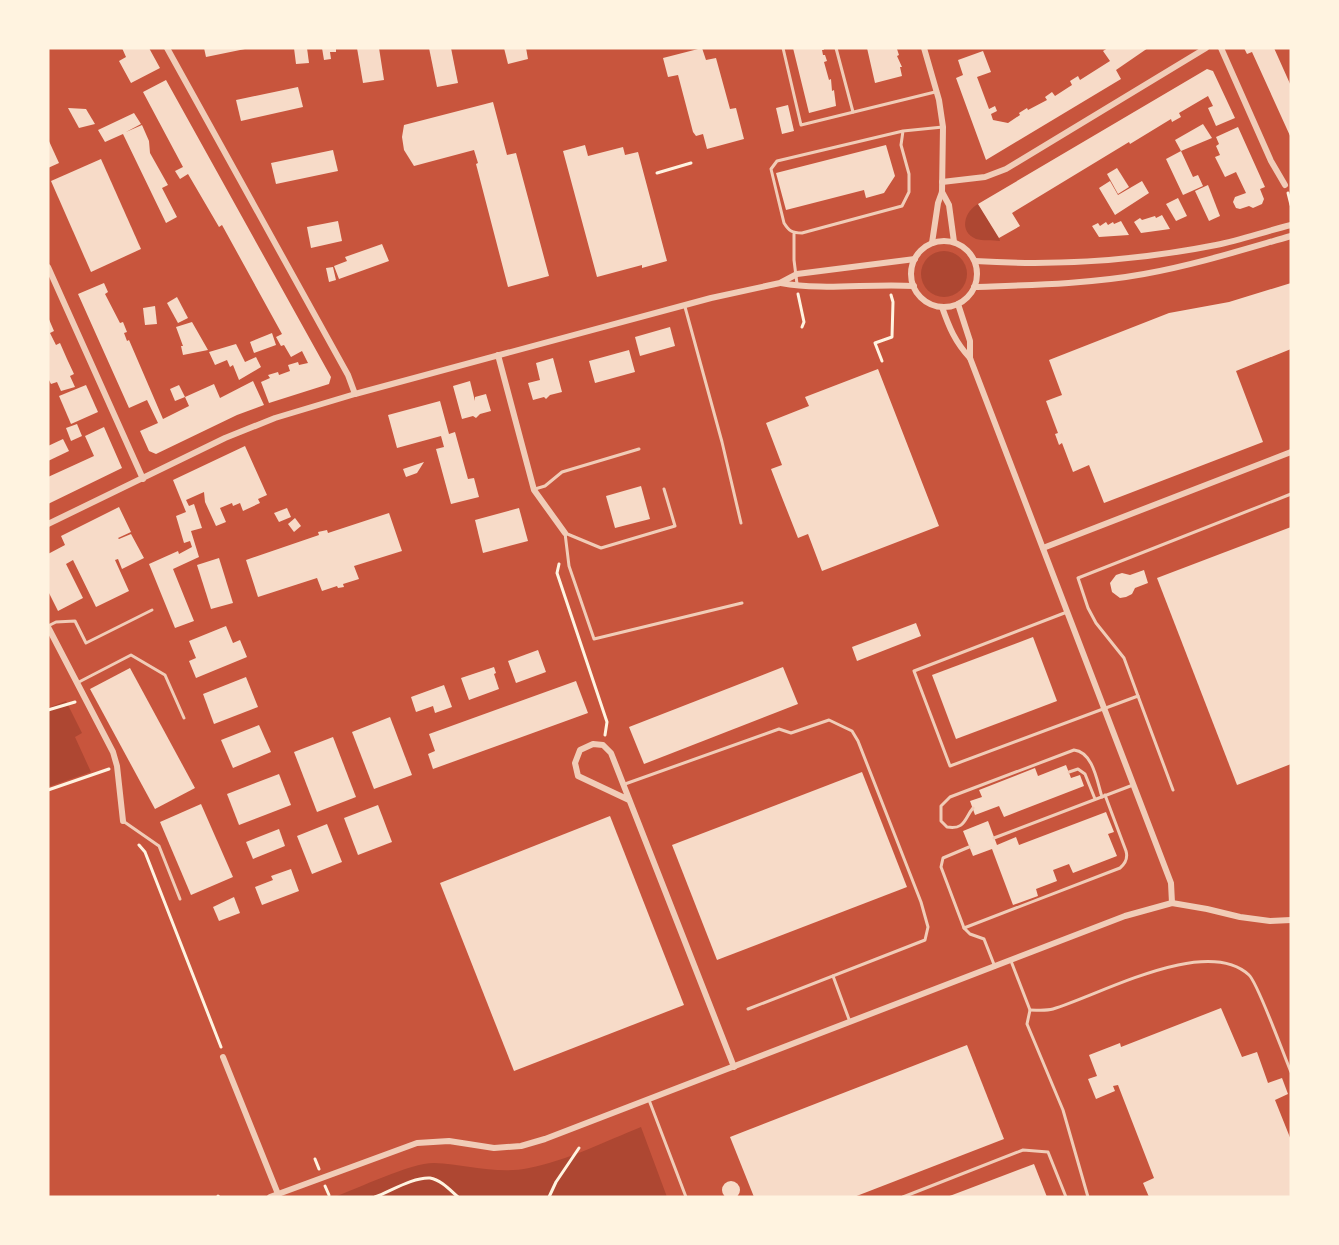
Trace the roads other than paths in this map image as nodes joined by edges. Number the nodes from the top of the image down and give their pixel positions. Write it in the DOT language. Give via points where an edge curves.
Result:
graph roads {
  1 [pos="167,48"];
  2 [pos="783,48"];
  3 [pos="836,48"];
  4 [pos="925,48"];
  5 [pos="1206,48"];
  6 [pos="1221,48"];
  7 [pos="937,92"];
  8 [pos="853,112"];
  9 [pos="943,127"];
  10 [pos="903,131"];
  11 [pos="942,182"];
  12 [pos="1286,184"];
  13 [pos="942,192"];
  14 [pos="1291,225"];
  15 [pos="794,233"];
  16 [pos="1291,236"];
  17 [pos="954,242"];
  18 [pos="932,243"];
  19 [pos="915,259"];
  20 [pos="975,261"];
  21 [pos="48,267"];
  22 [pos="797,274"];
  23 [pos="780,283"];
  24 [pos="798,286"];
  25 [pos="914,286"];
  26 [pos="974,287"];
  27 [pos="958,304"];
  28 [pos="684,305"];
  29 [pos="942,307"];
  30 [pos="498,355"];
  31 [pos="970,358"];
  32 [pos="355,394"];
  33 [pos="639,450"];
  34 [pos="1291,452"];
  35 [pos="143,479"];
  36 [pos="534,489"];
  37 [pos="664,489"];
  38 [pos="1291,494"];
  39 [pos="741,523"];
  40 [pos="48,524"];
  41 [pos="565,533"];
  42 [pos="1043,548"];
  43 [pos="742,603"];
  44 [pos="152,610"];
  45 [pos="1067,612"];
  46 [pos="48,627"];
  47 [pos="77,683"];
  48 [pos="1138,696"];
  49 [pos="1104,708"];
  50 [pos="184,718"];
  51 [pos="1069,772"];
  52 [pos="623,784"];
  53 [pos="1133,785"];
  54 [pos="1173,790"];
  55 [pos="1104,796"];
  56 [pos="1095,799"];
  57 [pos="629,800"];
  58 [pos="973,808"];
  59 [pos="123,821"];
  60 [pos="994,838"];
  61 [pos="969,847"];
  62 [pos="180,899"];
  63 [pos="1172,903"];
  64 [pos="1291,920"];
  65 [pos="964,928"];
  66 [pos="1011,961"];
  67 [pos="995,967"];
  68 [pos="833,976"];
  69 [pos="748,1009"];
  70 [pos="1030,1010"];
  71 [pos="850,1023"];
  72 [pos="223,1057"];
  73 [pos="734,1067"];
  74 [pos="1291,1072"];
  75 [pos="649,1100"];
  76 [pos="278,1194"];
  77 [pos="270,1197"];
  78 [pos="686,1197"];
  79 [pos="903,1197"];
  80 [pos="1066,1197"];
  81 [pos="1088,1197"];
  1 -- 32 [label="street"];
  2 -- 8 [label="lane" via="801,125"];
  3 -- 8 [label="lane"];
  4 -- 7 [label="street"];
  5 -- 11 [label="street" via="1005,169 985,177"];
  6 -- 12 [label="street" via="1271,161"];
  7 -- 8 [label="lane"];
  7 -- 9 [label="street"];
  9 -- 10 [label="lane"];
  9 -- 11 [label="street"];
  10 -- 15 [label="lane" via="901,145 909,174 909,192 902,206"];
  10 -- 15 [label="lane" via="777,161 771,169 784,223"];
  11 -- 13 [label="street"];
  13 -- 17 [label="street" via="949,205"];
  13 -- 18 [label="street"];
  14 -- 20 [label="street" via="1218,244 1142,257 1059,264"];
  15 -- 22 [label="lane"];
  16 -- 26 [label="street" via="1221,257 1142,274"];
  17 -- 18 [label="street"];
  17 -- 20 [label="street"];
  18 -- 19 [label="street"];
  19 -- 22 [label="street"];
  19 -- 25 [label="street"];
  20 -- 26 [label="street"];
  21 -- 35 [label="street"];
  22 -- 23 [label="street"];
  22 -- 24 [label="lane"];
  23 -- 24 [label="street"];
  23 -- 28 [label="street"];
  24 -- 25 [label="street"];
  25 -- 29 [label="street" via="925,300"];
  26 -- 27 [label="street"];
  27 -- 29 [label="street"];
  27 -- 31 [label="street" via="970,341"];
  28 -- 30 [label="street"];
  28 -- 39 [label="lane"];
  29 -- 31 [label="street" via="950,331"];
  30 -- 32 [label="street"];
  30 -- 36 [label="street"];
  31 -- 42 [label="street"];
  32 -- 35 [label="street" via="261,423"];
  33 -- 36 [label="lane" via="562,472 545,486"];
  34 -- 42 [label="street"];
  35 -- 40 [label="street"];
  36 -- 41 [label="street"];
  37 -- 41 [label="lane" via="675,526 601,548"];
  38 -- 48 [label="lane" via="1078,578 1096,623 1124,658"];
  41 -- 43 [label="lane" via="569,566 594,639"];
  42 -- 45 [label="street"];
  44 -- 46 [label="lane" via="86,643 75,621 56,622"];
  45 -- 49 [label="street"];
  45 -- 49 [label="lane" via="914,671 950,766"];
  46 -- 47 [label="street"];
  47 -- 50 [label="lane" via="131,655 165,675"];
  47 -- 59 [label="street" via="113,753"];
  48 -- 49 [label="lane"];
  48 -- 54 [label="lane"];
  49 -- 53 [label="street"];
  51 -- 56 [label="lane" via="1078,769 1086,774"];
  52 -- 57 [label="street"];
  52 -- 57 [label="street" via="611,753 603,745 593,744 580,750 574,763 578,776"];
  52 -- 68 [label="lane" via="779,729 792,733 829,720 852,731 928,927 926,940"];
  53 -- 55 [label="lane"];
  53 -- 63 [label="street" via="1171,883"];
  55 -- 56 [label="lane"];
  55 -- 58 [label="lane" via="1088,758 1074,750 950,797 941,806 941,821 947,827 961,826"];
  55 -- 65 [label="lane" via="1128,856 1124,865"];
  56 -- 60 [label="lane"];
  57 -- 73 [label="street"];
  59 -- 62 [label="lane" via="159,846"];
  61 -- 65 [label="lane" via="941,862"];
  63 -- 64 [label="street" via="1240,917"];
  63 -- 66 [label="street" via="1125,916"];
  65 -- 67 [label="lane" via="984,939"];
  66 -- 67 [label="street"];
  66 -- 70 [label="lane"];
  67 -- 71 [label="street"];
  68 -- 69 [label="lane"];
  68 -- 71 [label="lane"];
  70 -- 74 [label="lane" via="1051,1010 1153,970 1199,962 1227,963 1250,975"];
  70 -- 81 [label="lane" via="1027,1024 1063,1110"];
  71 -- 73 [label="street"];
  72 -- 76 [label="street"];
  73 -- 75 [label="street"];
  75 -- 76 [label="street" via="521,1146 417,1143"];
  75 -- 78 [label="lane"];
  76 -- 77 [label="street"];
  79 -- 80 [label="lane" via="1023,1150 1048,1152"];
}
